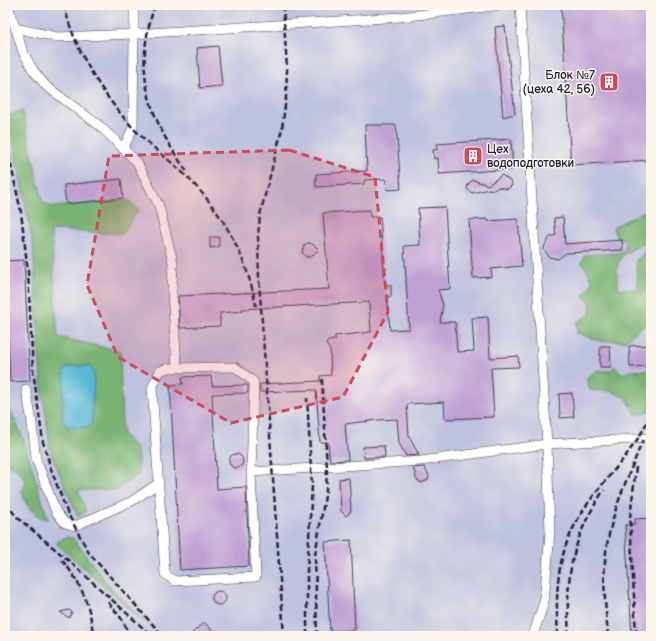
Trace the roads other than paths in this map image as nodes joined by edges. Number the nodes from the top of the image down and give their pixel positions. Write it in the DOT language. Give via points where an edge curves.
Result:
graph roads {
  1 [pos="8,5"];
  2 [pos="134,5"];
  3 [pos="502,5"];
  4 [pos="520,5"];
  5 [pos="15,28"];
  6 [pos="134,34"];
  7 [pos="123,149"];
  8 [pos="177,368"];
  9 [pos="26,389"];
  10 [pos="651,438"];
  11 [pos="547,444"];
  12 [pos="251,472"];
  13 [pos="159,483"];
  14 [pos="533,636"];
  1 -- 5 [label="lane"];
  2 -- 6 [label="lane"];
  3 -- 6 [label="lane" via="400,17"];
  4 -- 11 [label="lane"];
  5 -- 6 [label="lane" via="57,37"];
  5 -- 7 [label="lane" via="23,52 39,78 100,126"];
  6 -- 7 [label="lane" via="133,128"];
  7 -- 8 [label="lane" via="137,162 159,206 173,262 172,293"];
  8 -- 12 [label="lane" via="235,367 254,382"];
  8 -- 13 [label="lane" via="160,371 152,388"];
  9 -- 13 [label="lane" via="32,416 36,459 56,512 65,523 75,526 132,501"];
  10 -- 11 [label="lane"];
  11 -- 12 [label="lane" via="421,461"];
  11 -- 14 [label="lane" via="550,532 548,566 544,602"];
  12 -- 13 [label="lane" via="256,577 175,581 165,574"];
}
